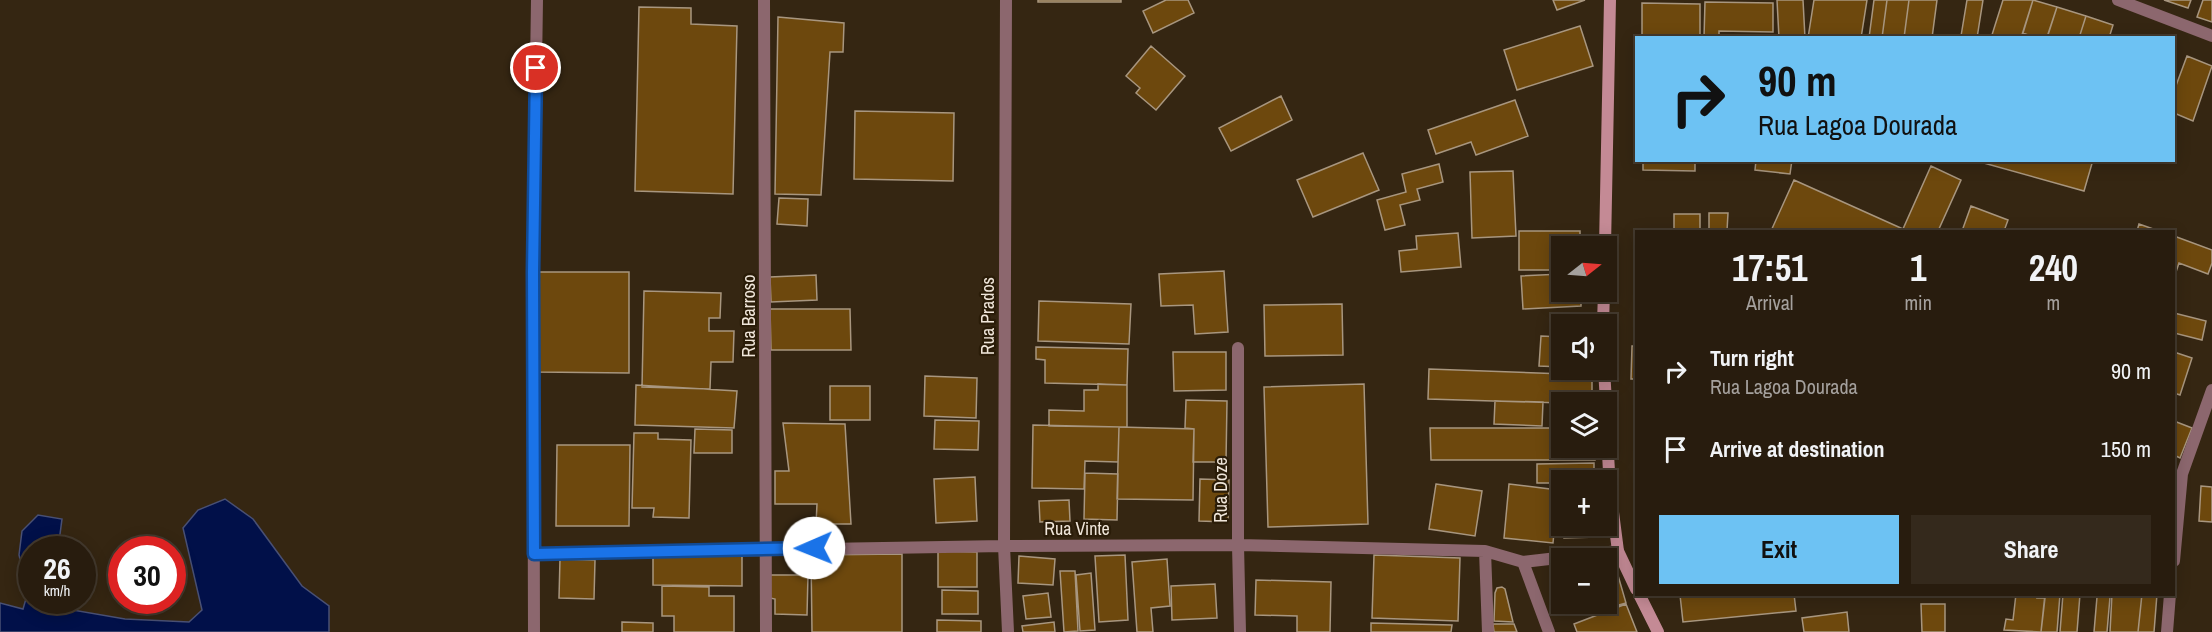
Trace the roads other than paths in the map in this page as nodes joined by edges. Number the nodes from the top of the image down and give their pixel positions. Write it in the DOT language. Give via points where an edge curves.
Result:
graph roads {
  1 [pos="537,0"];
  2 [pos="764,0"];
  3 [pos="1006,0"];
  4 [pos="1610,0"];
  5 [pos="2118,0"];
  6 [pos="2212,36"];
  7 [pos="1605,236"];
  8 [pos="1238,348"];
  9 [pos="2212,390"];
  10 [pos="1608,458"];
  11 [pos="1238,545"];
  12 [pos="1004,546"];
  13 [pos="767,549"];
  14 [pos="2175,550"];
  15 [pos="1485,551"];
  16 [pos="1618,551"];
  17 [pos="534,554"];
  18 [pos="1523,562"];
  19 [pos="1635,587"];
  20 [pos="1640,596"];
  21 [pos="2170,596"];
  22 [pos="534,632"];
  23 [pos="766,632"];
  24 [pos="1008,632"];
  25 [pos="1240,632"];
  26 [pos="1488,632"];
  27 [pos="1548,632"];
  28 [pos="1658,632"];
  29 [pos="2167,632"];
  1 -- 17 [label="street"];
  2 -- 13 [label="street, Rua Barroso"];
  3 -- 12 [label="street, Rua Prados"];
  4 -- 7 [label="main road"];
  5 -- 6 [label="street"];
  8 -- 11 [label="street, Rua Doze"];
  9 -- 14 [label="street" via="2182,474"];
  10 -- 16 [label="main road"];
  11 -- 12 [label="street, Rua Vinte"];
  11 -- 15 [label="street, Rua Vinte"];
  11 -- 25 [label="street, Rua Doze"];
  12 -- 13 [label="street, Rua Vinte"];
  12 -- 24 [label="street, Rua Prados"];
  13 -- 17 [label="street, Rua Vinte"];
  13 -- 23 [label="street, Rua Barroso"];
  15 -- 18 [label="street, Rua Vinte"];
  15 -- 26 [label="street"];
  16 -- 18 [label="street, Rua Vinte"];
  16 -- 19 [label="main road"];
  17 -- 22 [label="street"];
  18 -- 27 [label="street"];
  20 -- 28 [label="main road"];
  21 -- 29 [label="street"];
}
